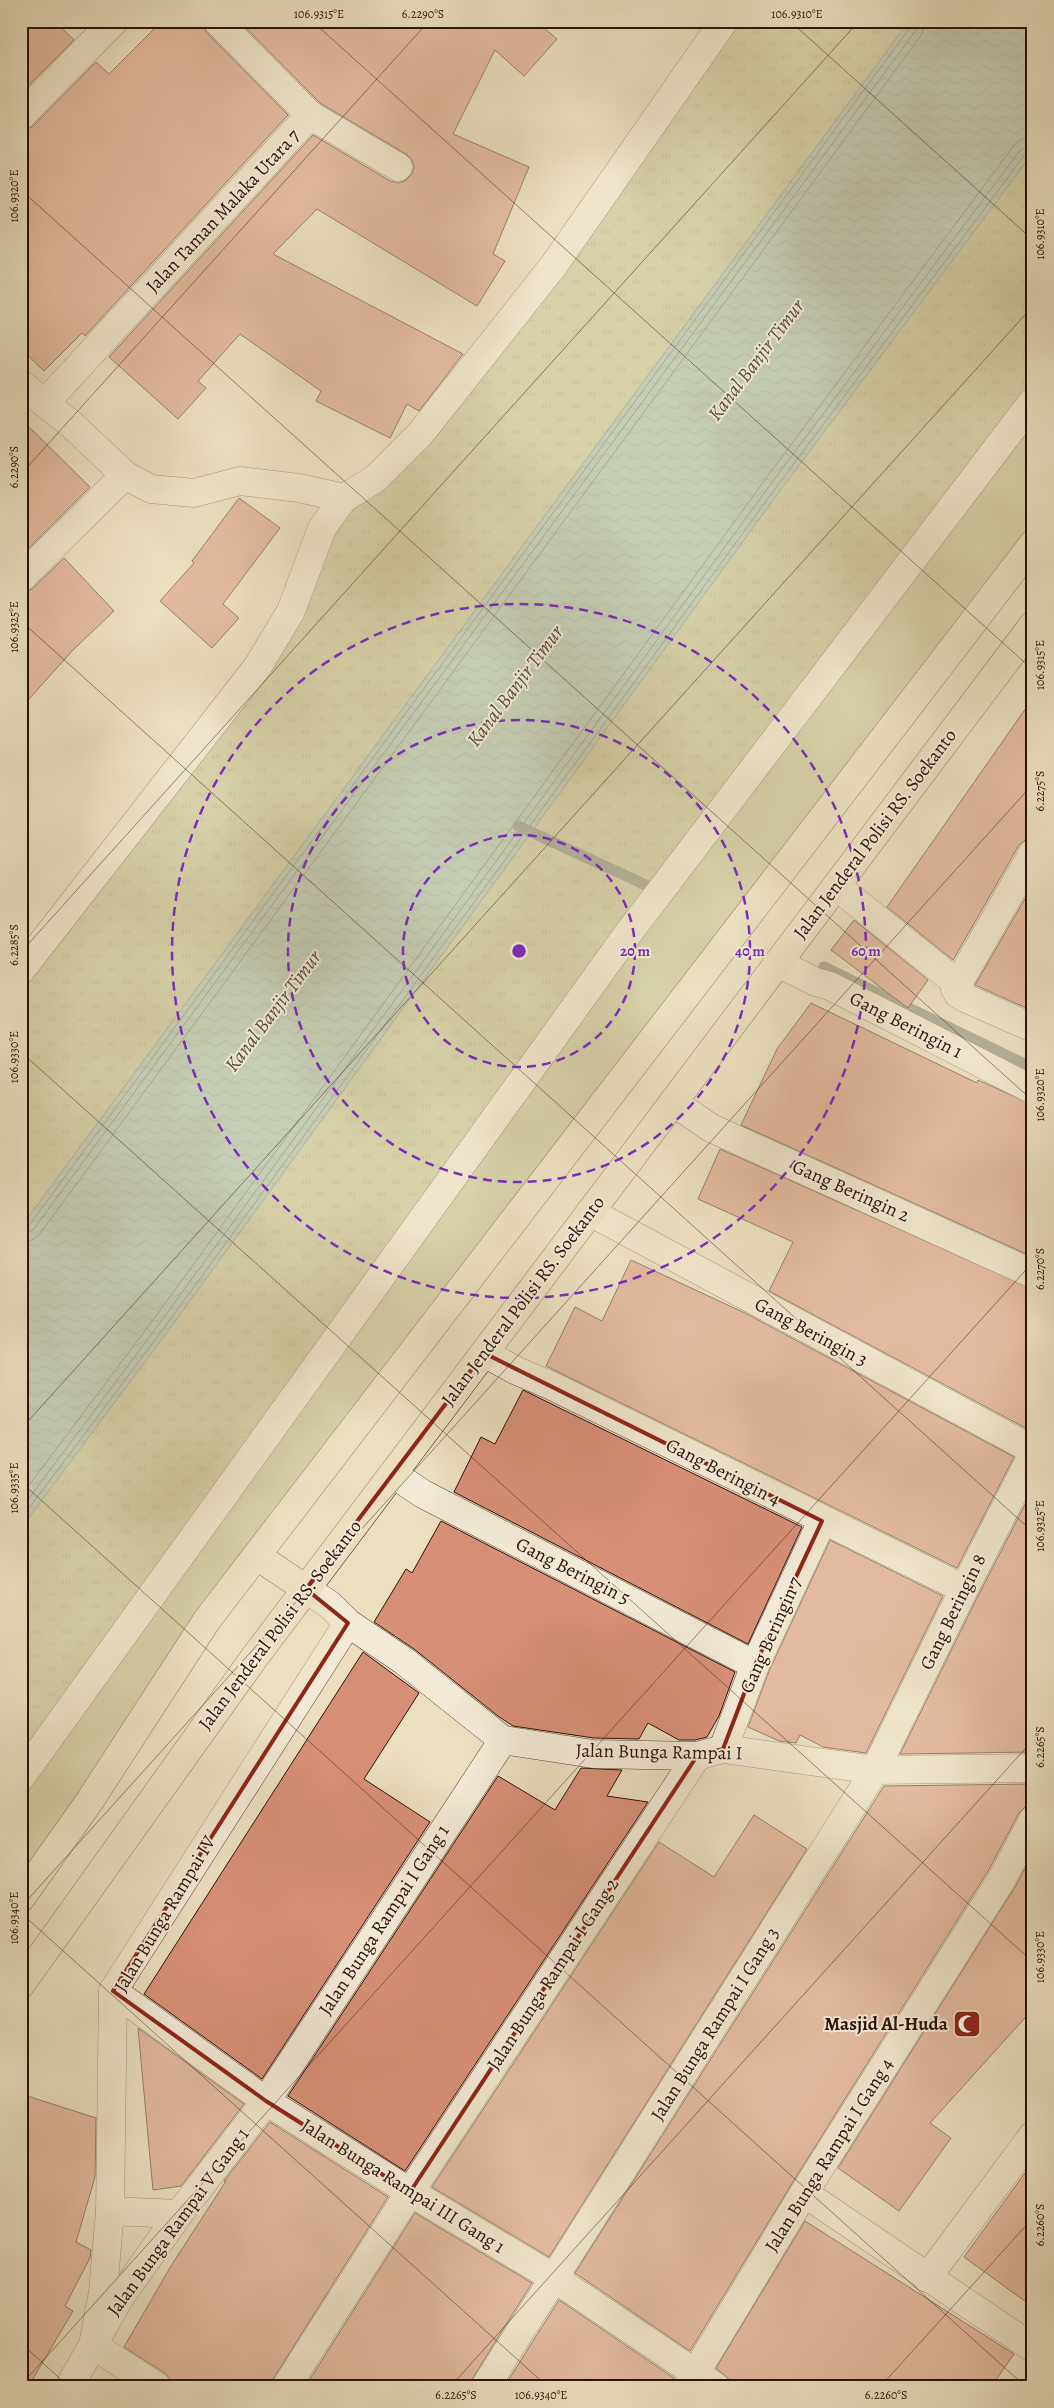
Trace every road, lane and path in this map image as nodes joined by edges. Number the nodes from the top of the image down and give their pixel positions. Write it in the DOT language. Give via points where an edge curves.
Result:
graph roads {
  1 [pos="114,21"];
  2 [pos="217,21"];
  3 [pos="724,21"];
  4 [pos="24,109"];
  5 [pos="310,116"];
  6 [pos="398,167"];
  7 [pos="21,384"];
  8 [pos="1033,401"];
  9 [pos="45,403"];
  10 [pos="125,474"];
  11 [pos="344,498"];
  12 [pos="1033,544"];
  13 [pos="21,578"];
  14 [pos="1033,625"];
  15 [pos="1033,853"];
  16 [pos="836,886"];
  17 [pos="778,963"];
  18 [pos="21,970"];
  19 [pos="958,984"];
  20 [pos="1033,1028"];
  21 [pos="1033,1090"];
  22 [pos="673,1102"];
  23 [pos="590,1212"];
  24 [pos="1033,1274"];
  25 [pos="484,1353"];
  26 [pos="1033,1452"];
  27 [pos="393,1474"];
  28 [pos="822,1521"];
  29 [pos="257,1556"];
  30 [pos="306,1589"];
  31 [pos="964,1589"];
  32 [pos="348,1623"];
  33 [pos="755,1665"];
  34 [pos="502,1740"];
  35 [pos="710,1753"];
  36 [pos="1033,1768"];
  37 [pos="875,1770"];
  38 [pos="21,1777"];
  39 [pos="1033,1820"];
  40 [pos="21,1898"];
  41 [pos="21,1984"];
  42 [pos="113,1991"];
  43 [pos="266,2101"];
  44 [pos="1033,2135"];
  45 [pos="410,2192"];
  46 [pos="804,2193"];
  47 [pos="110,2211"];
  48 [pos="179,2214"];
  49 [pos="554,2278"];
  50 [pos="927,2278"];
  51 [pos="111,2296"];
  52 [pos="93,2345"];
  53 [pos="1033,2348"];
  54 [pos="700,2383"];
  55 [pos="69,2387"];
  56 [pos="157,2387"];
  57 [pos="286,2387"];
  58 [pos="485,2387"];
  1 -- 4 [label="street"];
  2 -- 5 [label="street, Jalan Taman Malaka Utara 7"];
  3 -- 11 [label="street" via="554,265 481,357 407,447 375,479"];
  5 -- 6 [label="street"];
  5 -- 9 [label="street, Jalan Taman Malaka Utara 7"];
  7 -- 9 [label="street"];
  8 -- 38 [label="street" via="627,936"];
  9 -- 10 [label="street"];
  10 -- 11 [label="street" via="151,490 194,493 240,481 299,488"];
  10 -- 13 [label="street"];
  11 -- 18 [label="street" via="322,528 291,611 258,666"];
  12 -- 29 [label="main road"];
  14 -- 16 [label="main road, Jalan Jenderal Polisi RS. Soekanto"];
  15 -- 19 [label="street"];
  16 -- 17 [label="main road, Jalan Jenderal Polisi RS. Soekanto"];
  16 -- 19 [label="street"];
  17 -- 21 [label="street, Gang Beringin 1" via="830,986"];
  17 -- 22 [label="main road, Jalan Jenderal Polisi RS. Soekanto"];
  19 -- 20 [label="street" via="958,994"];
  22 -- 23 [label="main road, Jalan Jenderal Polisi RS. Soekanto"];
  22 -- 24 [label="street, Gang Beringin 2" via="711,1128"];
  23 -- 25 [label="main road, Jalan Jenderal Polisi RS. Soekanto"];
  23 -- 26 [label="street, Gang Beringin 3"];
  25 -- 27 [label="main road, Jalan Jenderal Polisi RS. Soekanto"];
  25 -- 28 [label="street, Gang Beringin 4"];
  26 -- 31 [label="street, Gang Beringin 8"];
  27 -- 30 [label="main road, Jalan Jenderal Polisi RS. Soekanto"];
  27 -- 33 [label="street, Gang Beringin 5" via="423,1494"];
  28 -- 31 [label="street, Gang Beringin 4"];
  28 -- 33 [label="street, Gang Beringin 7"];
  29 -- 30 [label="main road"];
  29 -- 40 [label="main road" via="207,1620 89,1802"];
  30 -- 32 [label="street" via="330,1605"];
  30 -- 41 [label="main road, Jalan Jenderal Polisi RS. Soekanto"];
  31 -- 37 [label="street, Gang Beringin 8"];
  32 -- 34 [label="street" via="404,1661"];
  32 -- 42 [label="street, Jalan Bunga Rampai IV"];
  33 -- 35 [label="street, Gang Beringin 7"];
  34 -- 35 [label="street, Jalan Bunga Rampai I" via="592,1754"];
  34 -- 43 [label="street, Jalan Bunga Rampai I Gang 1"];
  35 -- 37 [label="street, Jalan Bunga Rampai I"];
  35 -- 45 [label="street, Jalan Bunga Rampai I Gang 2"];
  36 -- 37 [label="street, Jalan Bunga Rampai I"];
  37 -- 49 [label="street, Jalan Bunga Rampai I Gang 3"];
  39 -- 46 [label="street, Jalan Bunga Rampai I Gang 4" via="1002,1879"];
  42 -- 43 [label="street, Jalan Bunga Rampai III Gang 1"];
  42 -- 47 [label="street, Jalan Bunga Rampai IV"];
  43 -- 45 [label="street, Jalan Bunga Rampai III Gang 1"];
  43 -- 48 [label="street, Jalan Bunga Rampai V Gang 1"];
  44 -- 50 [label="street"];
  45 -- 49 [label="street, Jalan Bunga Rampai III Gang 1"];
  45 -- 57 [label="street, Jalan Bunga Rampai I Gang 2"];
  46 -- 50 [label="street"];
  46 -- 54 [label="street, Jalan Bunga Rampai I Gang 4"];
  47 -- 48 [label="street"];
  47 -- 51 [label="street, Jalan Bunga Rampai IV"];
  48 -- 51 [label="street, Jalan Bunga Rampai V Gang 1"];
  49 -- 54 [label="street, Jalan Bunga Rampai III Gang 1"];
  49 -- 58 [label="street, Jalan Bunga Rampai I Gang 3"];
  50 -- 53 [label="street"];
  51 -- 52 [label="street, Jalan Bunga Rampai IV"];
  52 -- 55 [label="street, Jalan Bunga Rampai IV"];
  52 -- 56 [label="street"];
}
